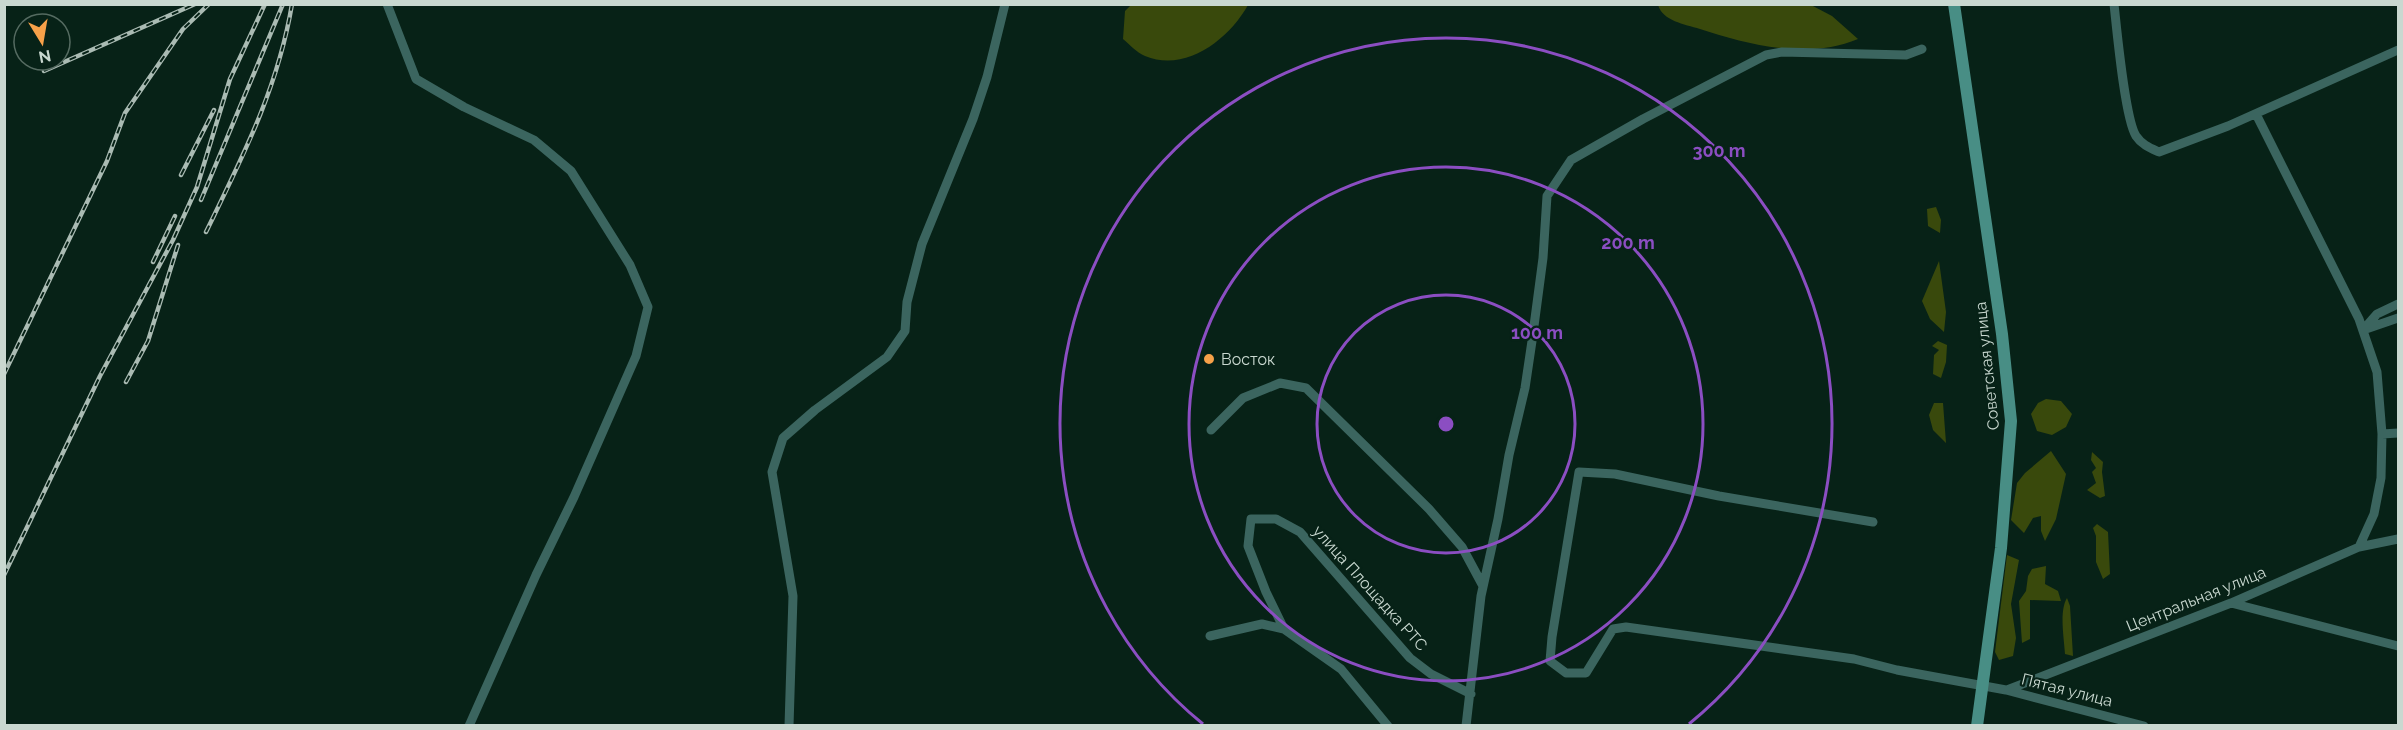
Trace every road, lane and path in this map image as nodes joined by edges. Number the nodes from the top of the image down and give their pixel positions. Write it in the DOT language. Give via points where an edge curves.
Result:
graph roads {
  1 [pos="387,4"];
  2 [pos="1005,4"];
  3 [pos="1954,4"];
  4 [pos="2114,4"];
  5 [pos="1922,49"];
  6 [pos="2398,50"];
  7 [pos="2256,114"];
  8 [pos="2398,304"];
  9 [pos="2398,318"];
  10 [pos="2363,330"];
  11 [pos="1210,430"];
  12 [pos="2398,433"];
  13 [pos="2382,434"];
  14 [pos="1873,522"];
  15 [pos="2398,539"];
  16 [pos="2359,547"];
  17 [pos="1483,586"];
  18 [pos="2231,603"];
  19 [pos="1284,629"];
  20 [pos="1210,636"];
  21 [pos="2398,646"];
  22 [pos="1983,686"];
  23 [pos="2006,690"];
  24 [pos="1471,694"];
  25 [pos="469,726"];
  26 [pos="789,726"];
  27 [pos="1388,726"];
  28 [pos="1466,726"];
  29 [pos="1977,726"];
  30 [pos="2144,726"];
  1 -- 25 [label="street" via="416,79 534,140 571,171 630,265 648,307 631,367"];
  2 -- 26 [label="street" via="973,119 922,243 907,302 905,331 887,357 783,438 772,472 793,596"];
  3 -- 22 [label="main road, Советская улица" via="2011,421 2001,548"];
  4 -- 7 [label="street" via="2128,110 2136,136 2148,147 2159,152"];
  5 -- 17 [label="street" via="1906,55 1766,55 1571,160 1547,196 1525,387"];
  6 -- 7 [label="street"];
  7 -- 10 [label="street"];
  8 -- 10 [label="street" via="2377,314"];
  9 -- 10 [label="street"];
  10 -- 13 [label="street" via="2377,372"];
  11 -- 17 [label="street" via="1243,398 1280,383 1306,388 1429,508 1462,547"];
  12 -- 13 [label="street"];
  13 -- 16 [label="street" via="2381,478 2374,514"];
  14 -- 22 [label="street, Пятая улица" via="1615,474 1579,472 1550,661 1566,673 1586,673 1613,628 1626,627 1854,659"];
  15 -- 16 [label="street, Центральная улица"];
  16 -- 18 [label="street, Центральная улица"];
  17 -- 24 [label="street"];
  18 -- 21 [label="street"];
  18 -- 23 [label="street, Центральная улица"];
  19 -- 20 [label="street, улица Площадка РТС" via="1262,624"];
  19 -- 24 [label="street, улица Площадка РТС" via="1248,546 1251,519 1276,519 1300,532 1410,658 1431,674"];
  19 -- 27 [label="street, улица Площадка РТС" via="1341,669"];
  22 -- 23 [label="street, Пятая улица"];
  22 -- 29 [label="main road, Советская улица"];
  23 -- 30 [label="street, Пятая улица"];
  24 -- 28 [label="street"];
}
